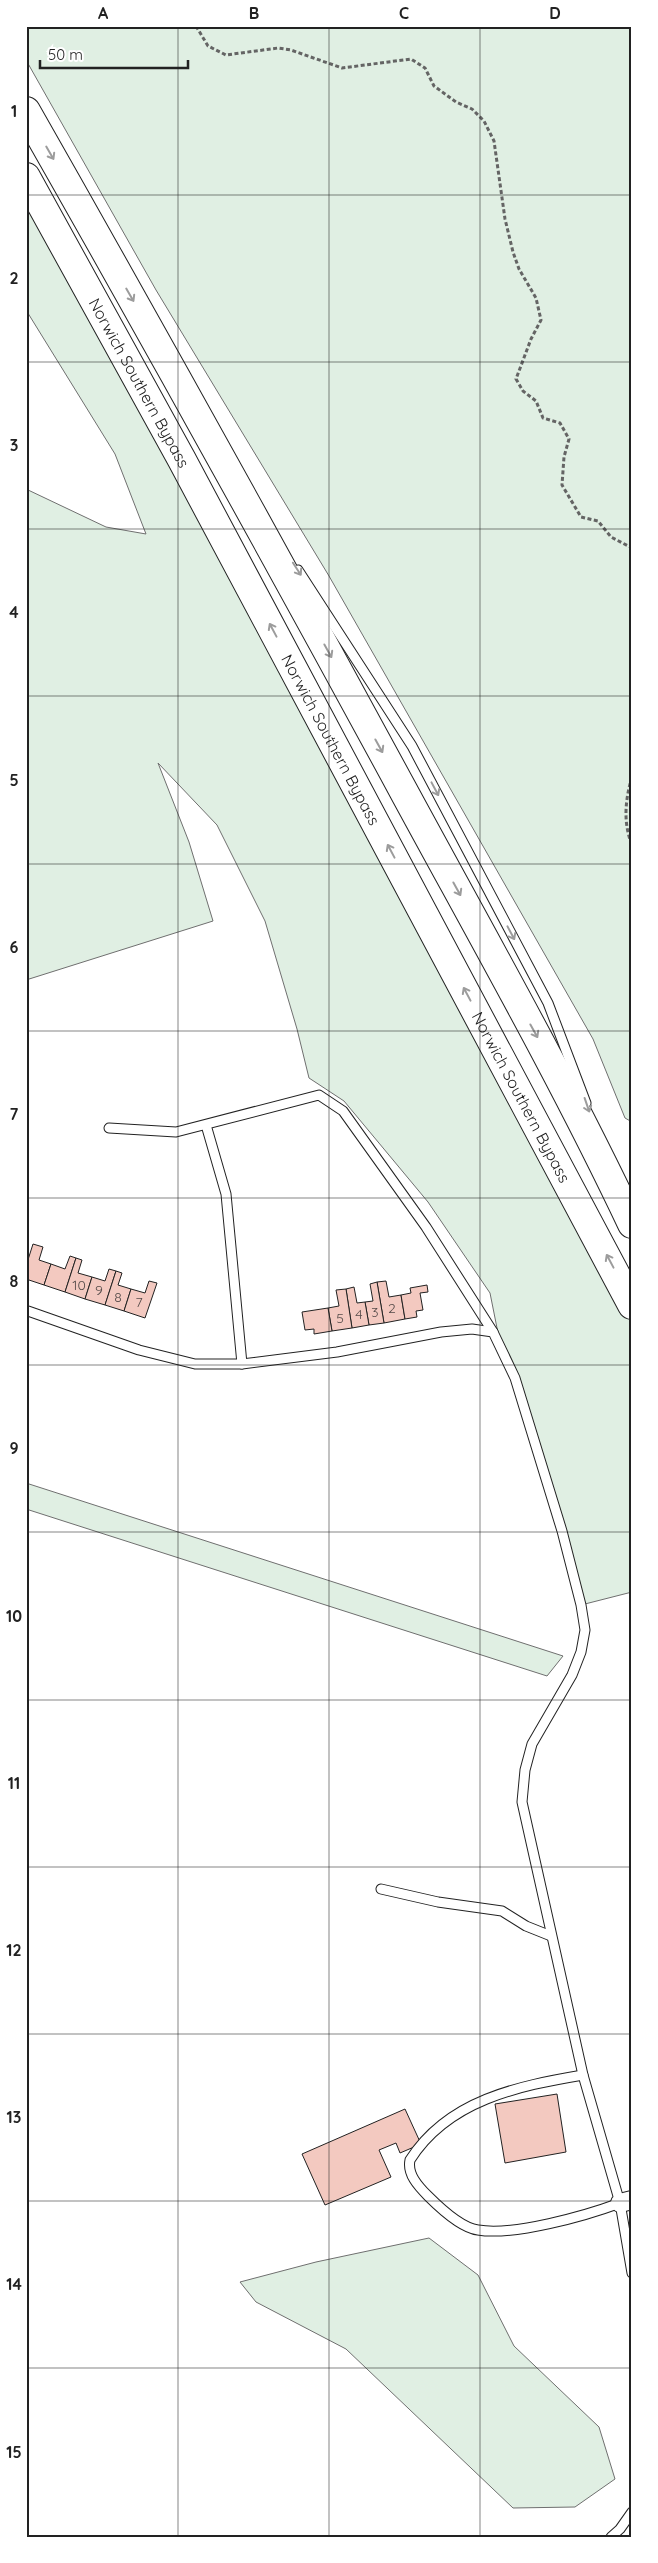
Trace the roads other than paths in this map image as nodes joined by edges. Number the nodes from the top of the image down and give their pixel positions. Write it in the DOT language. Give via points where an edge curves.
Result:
graph roads {
  1 [pos="26,111"];
  2 [pos="27,178"];
  3 [pos="204,425"];
  4 [pos="273,532"];
  5 [pos="294,565"];
  6 [pos="206,1125"];
  7 [pos="109,1128"];
  8 [pos="618,1194"];
  9 [pos="632,1224"];
  10 [pos="632,1305"];
  11 [pos="28,1311"];
  12 [pos="493,1332"];
  13 [pos="242,1364"];
  14 [pos="381,1889"];
  15 [pos="551,1936"];
  16 [pos="584,2075"];
  17 [pos="626,2202"];
  18 [pos="632,2273"];
  19 [pos="632,2512"];
  20 [pos="610,2537"];
  1 -- 3 [label="highway, one-way"];
  10 -- 2 [label="highway, Norwich Southern Bypass, one-way" via="182,460"];
  3 -- 4 [label="lane"];
  3 -- 8 [label="highway, one-way" via="554,1067"];
  5 -- 8 [label="lane, one-way" via="412,746 548,1003"];
  6 -- 7 [label="lane" via="176,1132"];
  6 -- 12 [label="lane" via="318,1095 343,1111 426,1227"];
  6 -- 13 [label="lane" via="226,1194"];
  8 -- 9 [label="highway"];
  11 -- 13 [label="lane" via="158,1355 195,1364"];
  12 -- 13 [label="lane" via="472,1329 441,1332 338,1352"];
  12 -- 15 [label="lane" via="515,1378 551,1494 585,1630 572,1675 532,1744 525,1770 522,1802"];
  14 -- 15 [label="lane" via="438,1902 502,1911"];
  15 -- 16 [label="lane"];
  16 -- 17 [label="lane"];
  16 -- 17 [label="lane" via="520,2086 489,2097 436,2128 410,2160 410,2171 429,2197 462,2224 477,2230 539,2225"];
  17 -- 18 [label="lane"];
  19 -- 20 [label="lane"];
}
